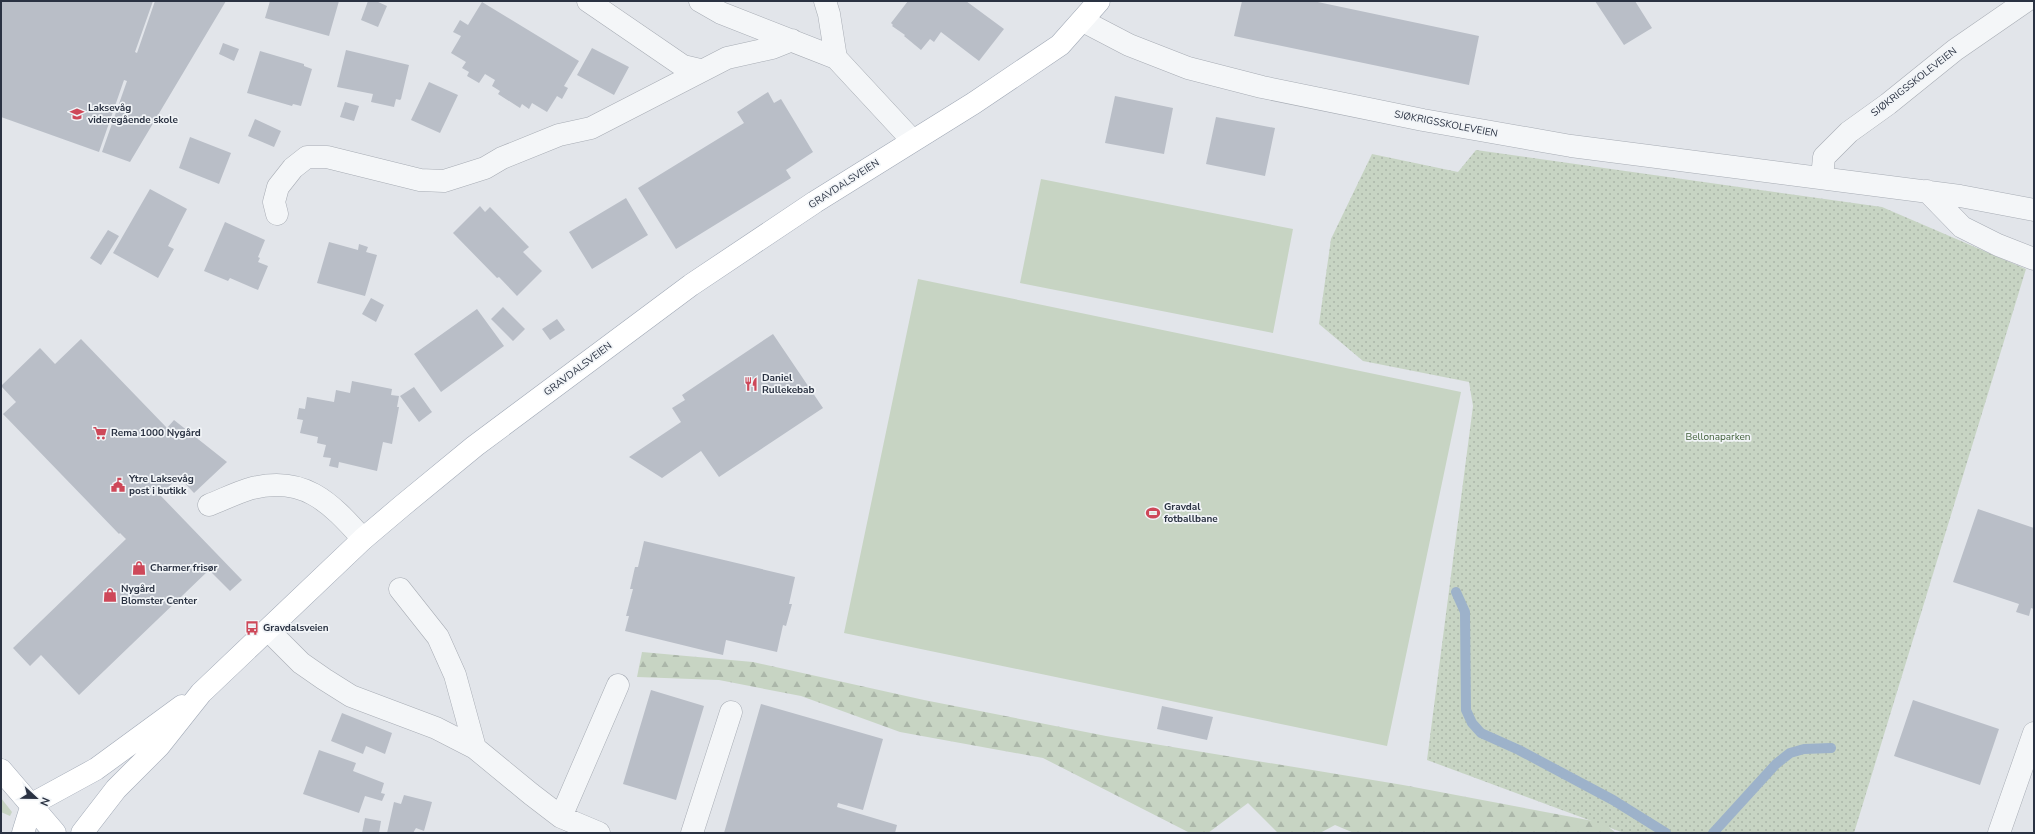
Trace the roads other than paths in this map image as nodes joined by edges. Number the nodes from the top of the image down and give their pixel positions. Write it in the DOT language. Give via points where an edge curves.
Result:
graph roads {
  1 [pos="588,1"];
  2 [pos="700,1"];
  3 [pos="825,1"];
  4 [pos="1099,1"];
  5 [pos="2026,1"];
  6 [pos="2001,9"];
  7 [pos="1083,21"];
  8 [pos="792,40"];
  9 [pos="836,58"];
  10 [pos="700,70"];
  11 [pos="912,140"];
  12 [pos="1822,178"];
  13 [pos="1927,191"];
  14 [pos="2034,210"];
  15 [pos="277,214"];
  16 [pos="2034,259"];
  17 [pos="209,505"];
  18 [pos="363,538"];
  19 [pos="400,589"];
  20 [pos="268,630"];
  21 [pos="618,685"];
  22 [pos="201,692"];
  23 [pos="731,712"];
  24 [pos="2034,734"];
  25 [pos="475,748"];
  26 [pos="1,770"];
  27 [pos="32,804"];
  28 [pos="561,817"];
  29 [pos="23,833"];
  30 [pos="55,833"];
  31 [pos="82,833"];
  32 [pos="599,833"];
  33 [pos="692,833"];
  34 [pos="1999,833"];
  1 -- 10 [label="street" via="684,66"];
  2 -- 8 [label="street" via="721,13"];
  3 -- 9 [label="street"];
  4 -- 7 [label="main road, GRAVDALSVEIEN"];
  5 -- 6 [label="street, SJØKRIGSSKOLEVEIEN"];
  6 -- 12 [label="street, SJØKRIGSSKOLEVEIEN" via="1965,42 1849,132 1824,157"];
  7 -- 11 [label="main road, GRAVDALSVEIEN" via="1060,45 1028,68"];
  7 -- 12 [label="street, SJØKRIGSSKOLEVEIEN" via="1129,45 1188,68 1277,90 1423,120 1571,146"];
  8 -- 9 [label="street"];
  8 -- 10 [label="street" via="772,48 726,58"];
  9 -- 11 [label="street"];
  10 -- 15 [label="street" via="591,128 559,135 502,158 485,168 444,180 420,180 327,157 307,157 293,168 278,187 274,202"];
  11 -- 18 [label="main road, GRAVDALSVEIEN" via="814,202 635,325 475,446"];
  12 -- 13 [label="street, SJØKRIGSSKOLEVEIEN"];
  13 -- 14 [label="street, SJØKRIGSSKOLEVEIEN"];
  13 -- 16 [label="street" via="1962,227"];
  17 -- 18 [label="street" via="250,489 286,484 313,492 337,511"];
  18 -- 20 [label="main road, GRAVDALSVEIEN"];
  19 -- 25 [label="street" via="438,637 455,675"];
  20 -- 22 [label="main road, GRAVDALSVEIEN"];
  20 -- 25 [label="street" via="301,663 351,696 436,728"];
  21 -- 28 [label="street"];
  22 -- 27 [label="main road, GRAVDALSVEIEN" via="96,769"];
  22 -- 31 [label="main road, GRAVDALSVEIEN" via="159,746 116,789"];
  23 -- 33 [label="street"];
  24 -- 34 [label="street"];
  25 -- 28 [label="street"];
  26 -- 27 [label="main road"];
  27 -- 29 [label="main road"];
  27 -- 30 [label="main road"];
  28 -- 32 [label="street"];
}
